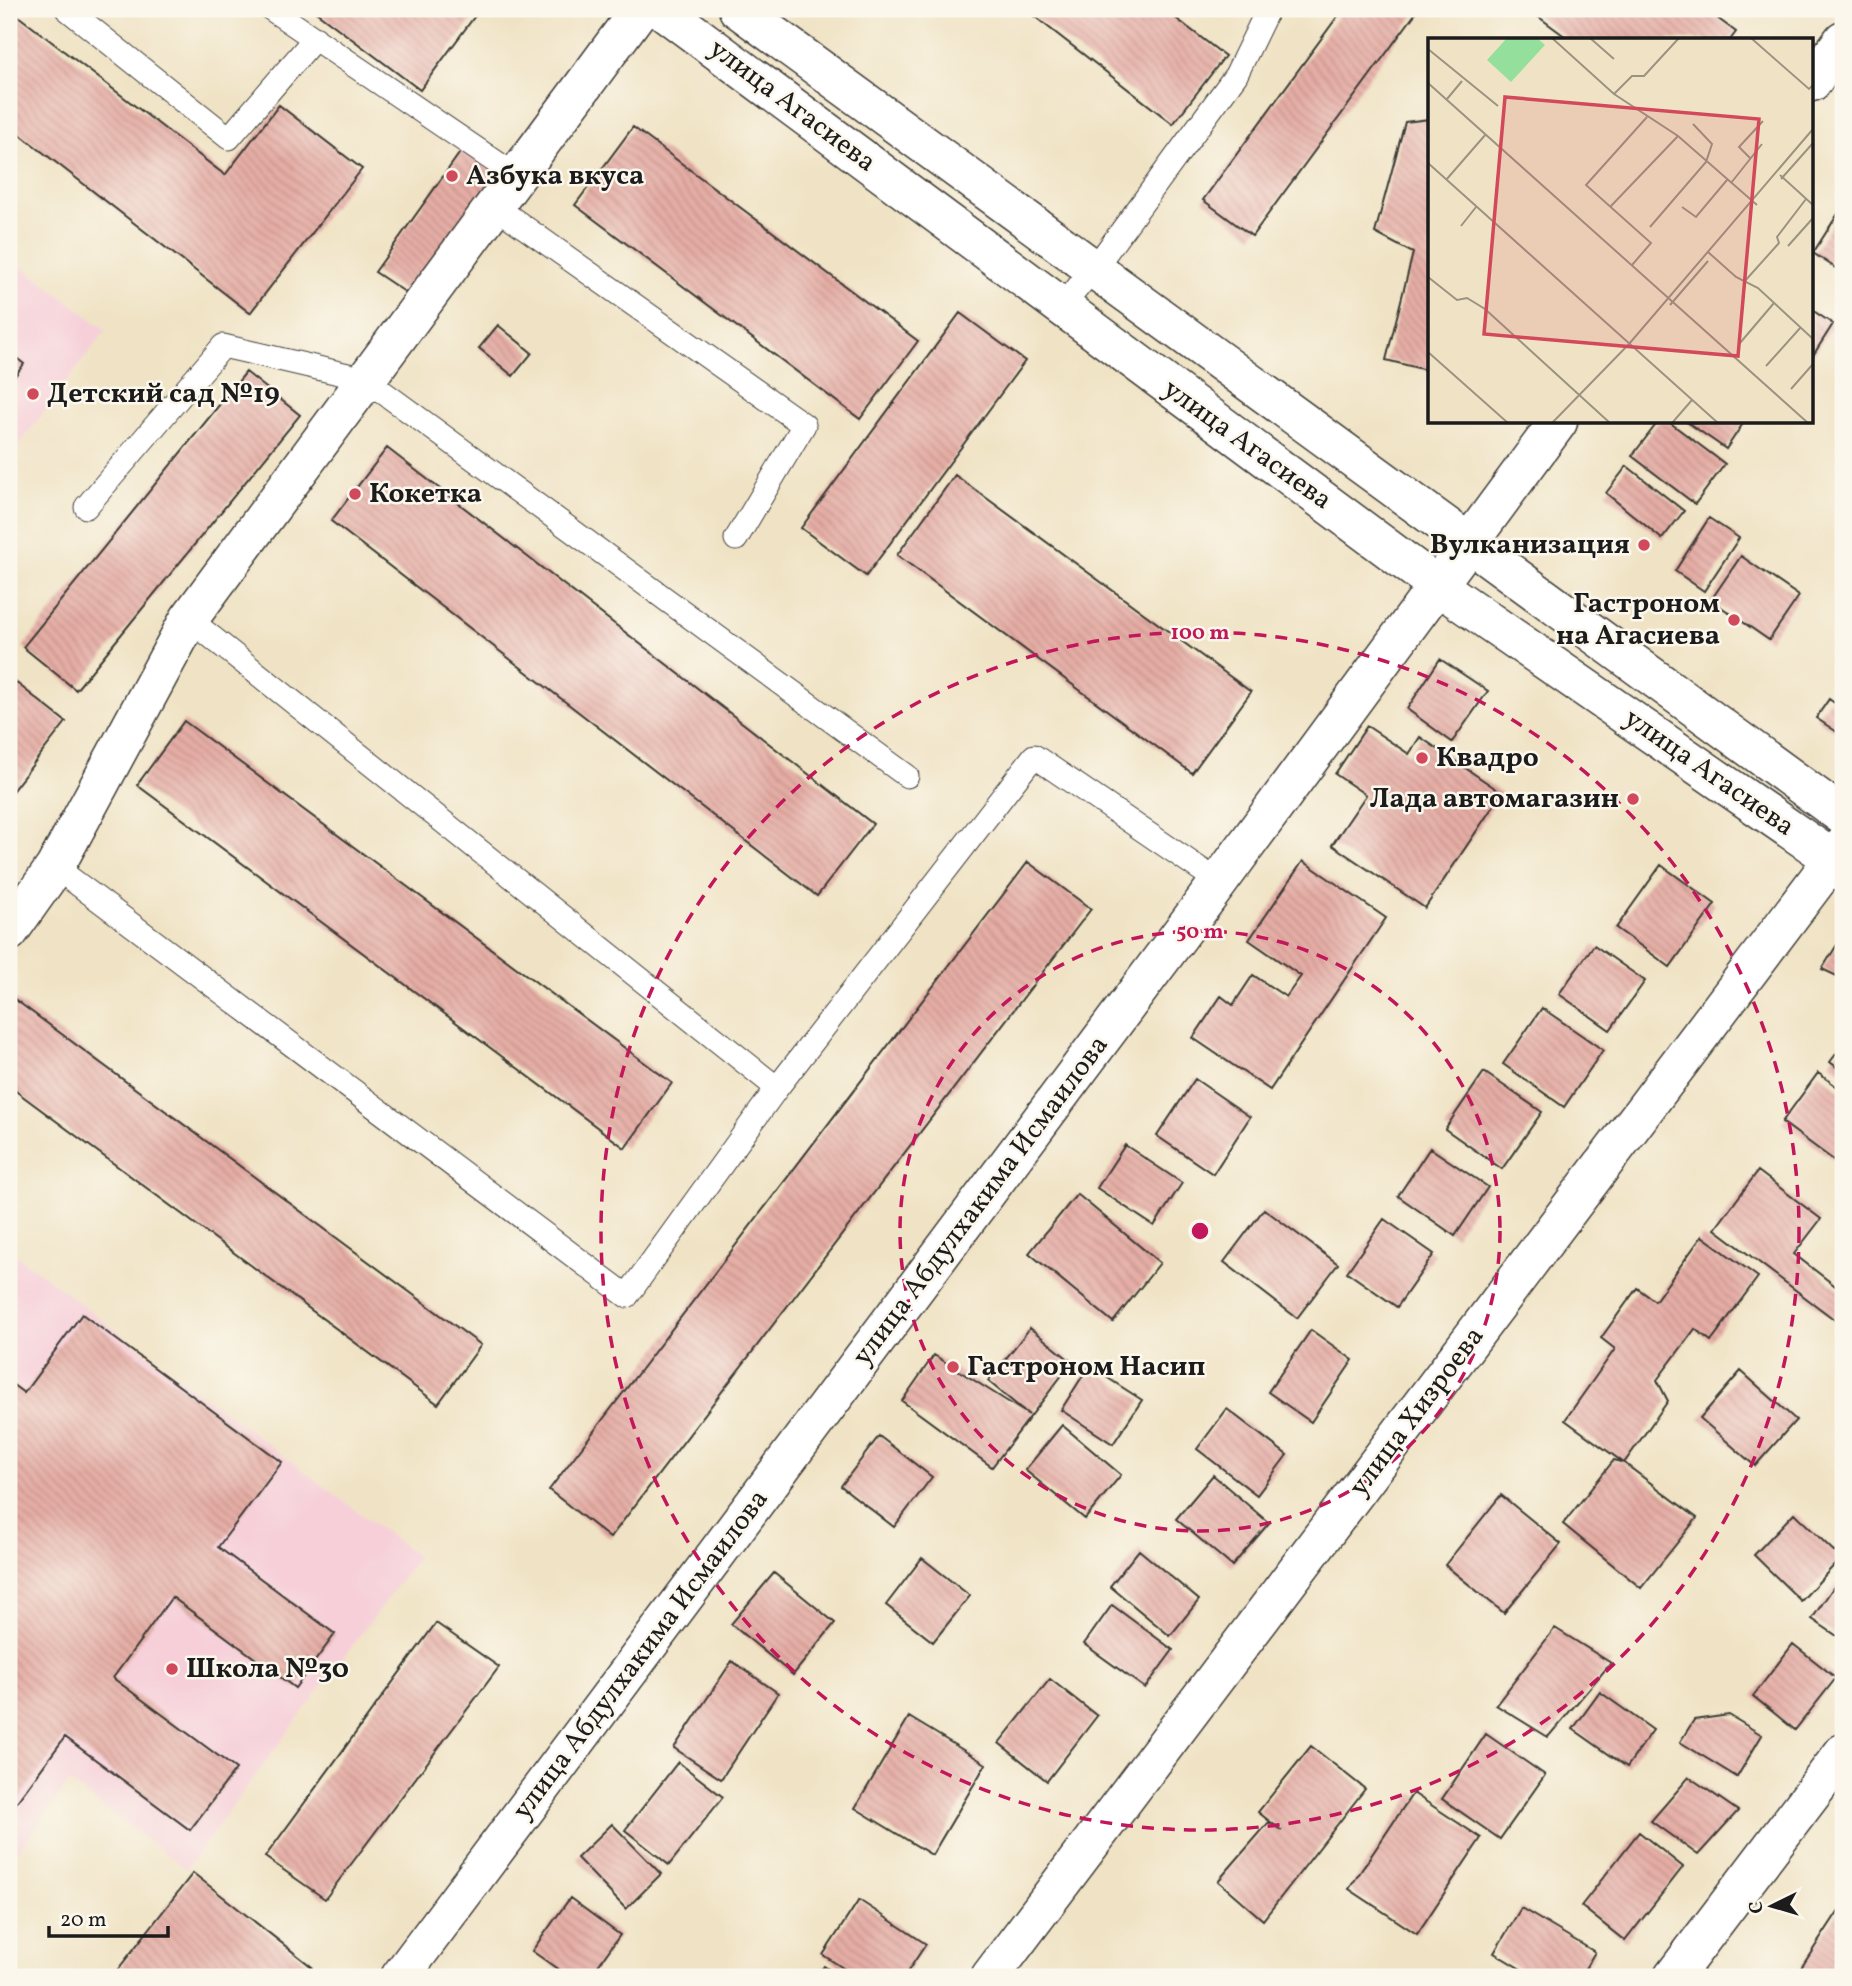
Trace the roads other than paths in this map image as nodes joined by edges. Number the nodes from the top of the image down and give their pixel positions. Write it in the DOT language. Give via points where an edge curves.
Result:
graph roads {
  1 [pos="67,9"];
  2 [pos="271,9"];
  3 [pos="640,9"];
  4 [pos="661,9"];
  5 [pos="738,9"];
  6 [pos="1268,9"];
  7 [pos="315,38"];
  8 [pos="1843,40"];
  9 [pos="1814,79"];
  10 [pos="515,175"];
  11 [pos="493,205"];
  12 [pos="1094,268"];
  13 [pos="1061,308"];
  14 [pos="365,379"];
  15 [pos="1557,424"];
  16 [pos="86,507"];
  17 [pos="736,539"];
  18 [pos="1469,541"];
  19 [pos="1438,586"];
  20 [pos="188,620"];
  21 [pos="907,776"];
  22 [pos="1843,816"];
  23 [pos="1840,857"];
  24 [pos="55,867"];
  25 [pos="1219,882"];
  26 [pos="9,932"];
  27 [pos="778,1088"];
  28 [pos="1843,1753"];
  29 [pos="400,1977"];
  30 [pos="990,1977"];
  31 [pos="1673,1977"];
  1 -- 7 [label="lane" via="229,138"];
  2 -- 7 [label="lane"];
  3 -- 10 [label="main road"];
  4 -- 13 [label="main road, улица Агасиева"];
  5 -- 12 [label="main road, улица Агасиева"];
  6 -- 12 [label="lane" via="1236,75"];
  7 -- 10 [label="lane"];
  8 -- 9 [label="main road"];
  10 -- 11 [label="main road"];
  11 -- 14 [label="main road"];
  11 -- 17 [label="lane" via="804,425"];
  12 -- 13 [label="lane"];
  12 -- 18 [label="main road, улица Агасиева"];
  13 -- 19 [label="main road, улица Агасиева"];
  14 -- 16 [label="lane" via="223,346"];
  14 -- 20 [label="main road"];
  14 -- 21 [label="lane"];
  15 -- 18 [label="main road, улица Абдулхакима Исмаилова"];
  18 -- 19 [label="main road, улица Абдулхакима Исмаилова"];
  18 -- 22 [label="main road, улица Агасиева"];
  19 -- 23 [label="main road, улица Агасиева"];
  19 -- 25 [label="main road, улица Абдулхакима Исмаилова"];
  20 -- 24 [label="main road"];
  20 -- 27 [label="lane"];
  23 -- 30 [label="main road, улица Хизроева"];
  24 -- 26 [label="main road"];
  24 -- 27 [label="lane" via="627,1296"];
  25 -- 27 [label="lane" via="1034,755"];
  25 -- 29 [label="main road, улица Абдулхакима Исмаилова"];
  28 -- 31 [label="main road"];
}
